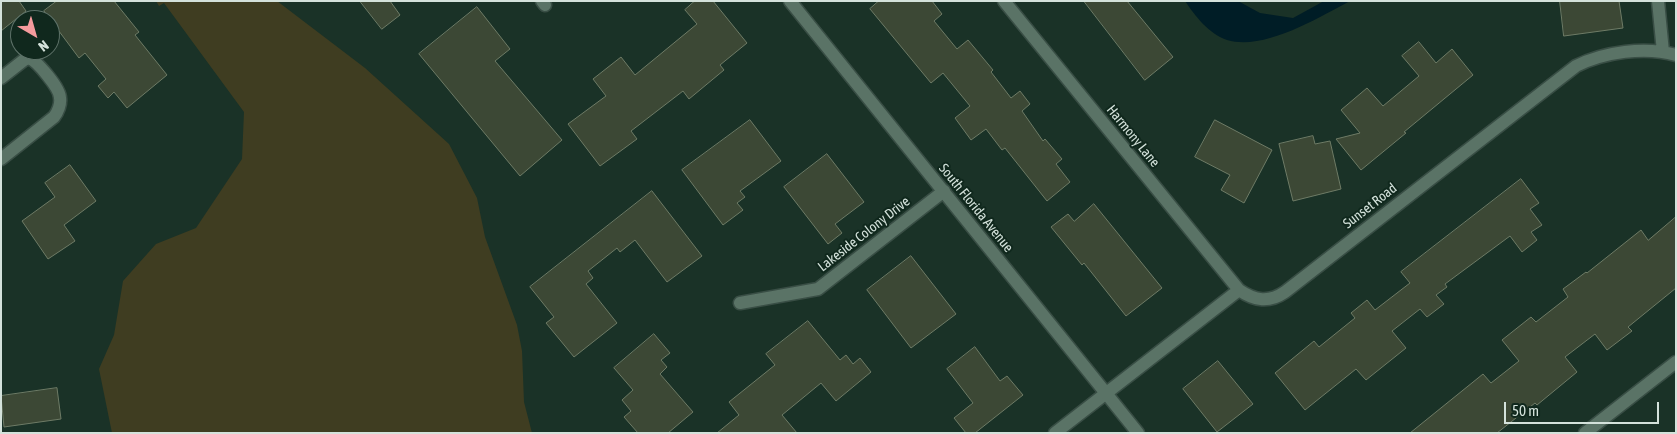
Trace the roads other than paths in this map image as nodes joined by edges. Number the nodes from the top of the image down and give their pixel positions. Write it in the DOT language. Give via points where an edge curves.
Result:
graph roads {
  1 [pos="790,1"];
  2 [pos="1004,1"];
  3 [pos="1658,1"];
  4 [pos="1669,54"];
  5 [pos="1,78"];
  6 [pos="1,159"];
  7 [pos="944,191"];
  8 [pos="1239,290"];
  9 [pos="740,303"];
  10 [pos="1676,362"];
  11 [pos="1106,394"];
  12 [pos="1055,433"];
  13 [pos="1138,433"];
  14 [pos="1585,433"];
  1 -- 7 [label="street, South Florida Avenue"];
  2 -- 8 [label="street, Harmony Lane"];
  3 -- 4 [label="street"];
  4 -- 8 [label="street, Sunset Road" via="1615,53 1576,66 1280,295 1259,300"];
  5 -- 6 [label="street" via="28,58 38,64 60,98 54,116"];
  7 -- 9 [label="street, Lakeside Colony Drive" via="818,289"];
  7 -- 11 [label="street, South Florida Avenue"];
  8 -- 11 [label="street"];
  10 -- 14 [label="street"];
  11 -- 12 [label="street"];
  11 -- 13 [label="street, South Florida Avenue"];
}
